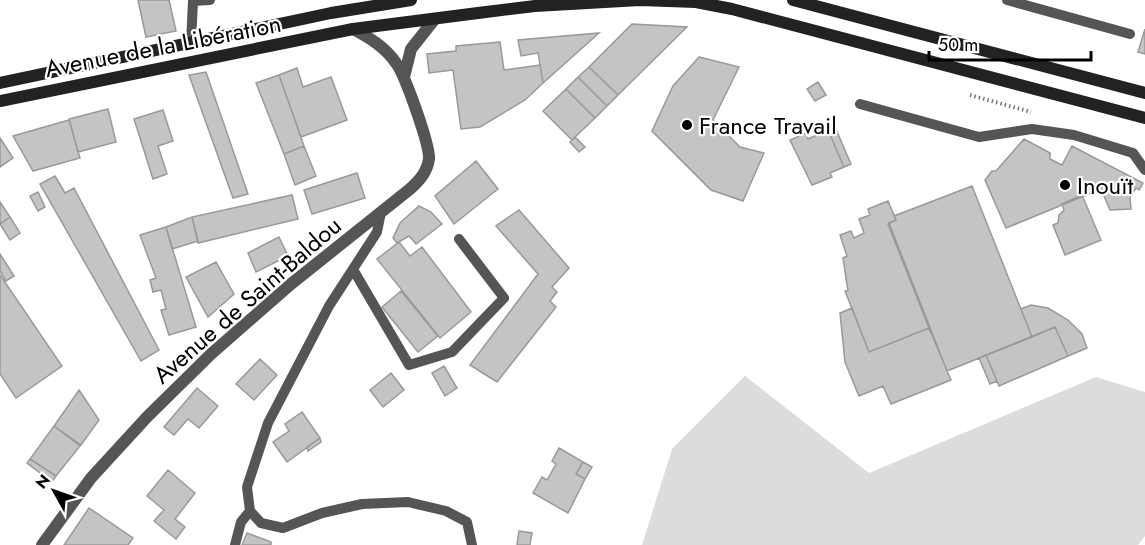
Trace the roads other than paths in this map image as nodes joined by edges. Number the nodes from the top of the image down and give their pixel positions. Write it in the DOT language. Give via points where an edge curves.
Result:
graph roads {
  1 [pos="210,0"];
  2 [pos="411,0"];
  3 [pos="793,0"];
  4 [pos="1008,0"];
  5 [pos="193,1"];
  6 [pos="434,20"];
  7 [pos="353,29"];
  8 [pos="1130,34"];
  9 [pos="191,43"];
  10 [pos="404,77"];
  11 [pos="0,83"];
  12 [pos="1145,93"];
  13 [pos="0,101"];
  14 [pos="860,104"];
  15 [pos="1145,118"];
  16 [pos="1145,170"];
  17 [pos="381,212"];
  18 [pos="459,239"];
  19 [pos="354,271"];
  20 [pos="250,511"];
  21 [pos="42,545"];
  22 [pos="234,545"];
  23 [pos="472,545"];
  1 -- 5 [label="lane"];
  2 -- 9 [label="main road, Avenue de la Libération"];
  3 -- 12 [label="main road"];
  4 -- 8 [label="lane"];
  5 -- 9 [label="lane"];
  6 -- 7 [label="main road, Avenue de la Libération"];
  6 -- 10 [label="street" via="411,49"];
  6 -- 15 [label="main road, Avenue de la Libération" via="535,6 640,0 696,2"];
  7 -- 10 [label="street, Avenue de Saint-Baldou" via="378,44"];
  7 -- 13 [label="main road, Avenue de la Libération"];
  9 -- 11 [label="main road, Avenue de la Libération"];
  10 -- 17 [label="street, Avenue de Saint-Baldou" via="429,157 419,181"];
  14 -- 16 [label="lane" via="980,137 1032,129 1074,135 1133,153"];
  17 -- 19 [label="lane" via="377,232"];
  17 -- 21 [label="street, Avenue de Saint-Baldou" via="248,320 155,409 91,478"];
  18 -- 19 [label="lane" via="504,298 452,352 409,365"];
  19 -- 20 [label="lane" via="329,306 268,423 247,487"];
  20 -- 22 [label="lane" via="241,522"];
  20 -- 23 [label="lane" via="261,523 283,528 322,513 362,504 408,502 446,511 467,522"];
}
